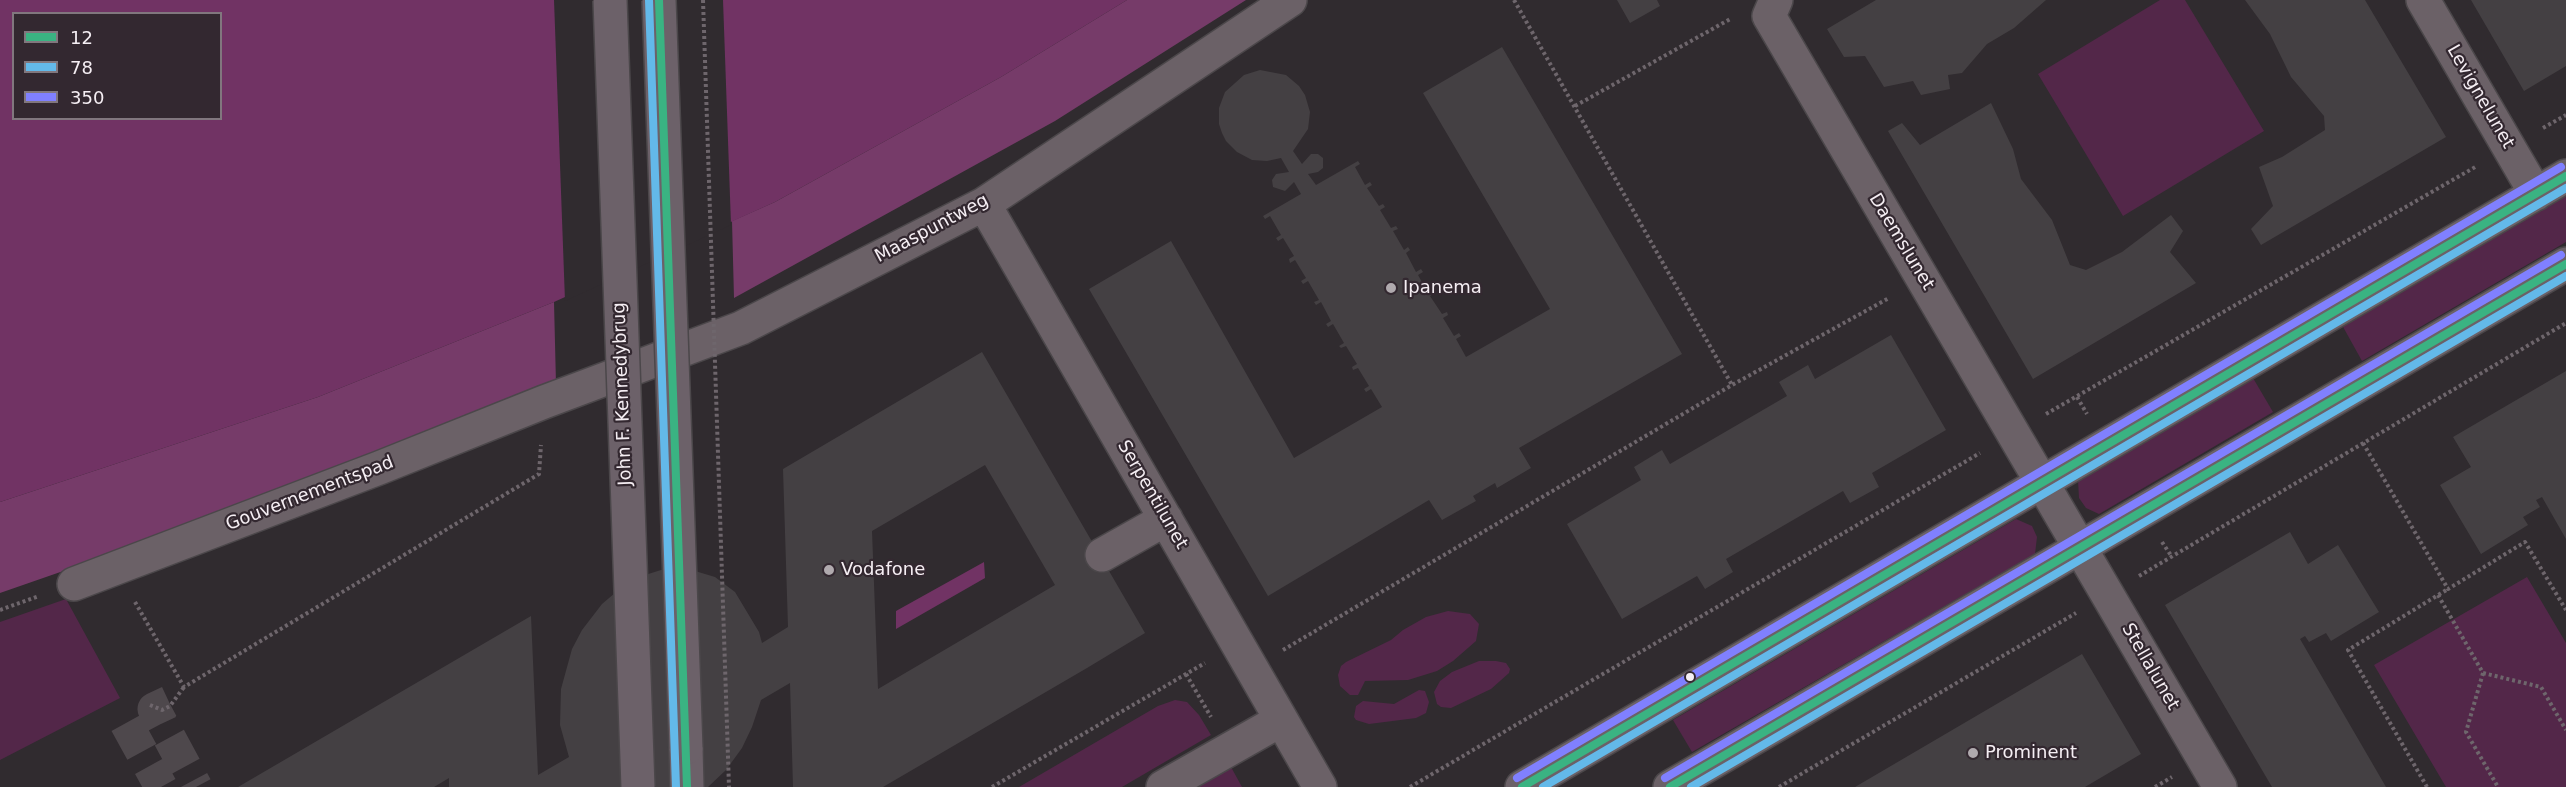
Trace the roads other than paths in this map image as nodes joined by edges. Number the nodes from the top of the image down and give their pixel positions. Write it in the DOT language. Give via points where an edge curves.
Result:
graph roads {
  1 [pos="610,0"];
  2 [pos="659,0"];
  3 [pos="1290,0"];
  4 [pos="1776,0"];
  5 [pos="2423,0"];
  6 [pos="2566,176"];
  7 [pos="2536,194"];
  8 [pos="984,204"];
  9 [pos="2566,264"];
  10 [pos="544,402"];
  11 [pos="2043,482"];
  12 [pos="1166,519"];
  13 [pos="2081,547"];
  14 [pos="1102,555"];
  15 [pos="74,584"];
  16 [pos="1281,720"];
  17 [pos="638,787"];
  18 [pos="687,787"];
  19 [pos="1163,787"];
  20 [pos="1320,787"];
  21 [pos="1522,787"];
  22 [pos="1670,787"];
  23 [pos="2220,787"];
  1 -- 17 [label="main road, John F. Kennedybrug, bridge"];
  2 -- 18 [label="main road, bridge"];
  3 -- 8 [label="street, Maaspuntweg"];
  4 -- 11 [label="street, Daemslunet" via="1769,16"];
  5 -- 7 [label="street, Levignelunet"];
  6 -- 7 [label="street"];
  7 -- 11 [label="street"];
  8 -- 10 [label="street, Maaspuntweg" via="741,328"];
  8 -- 12 [label="street, Serpentilunet"];
  9 -- 13 [label="street"];
  10 -- 15 [label="street, Gouvernementspad"];
  11 -- 13 [label="street, Daemslunet"];
  11 -- 21 [label="street"];
  12 -- 14 [label="street"];
  12 -- 16 [label="street, Serpentilunet"];
  13 -- 22 [label="street"];
  13 -- 23 [label="street, Stellalunet"];
  16 -- 19 [label="street"];
  16 -- 20 [label="street, Serpentilunet"];
}
